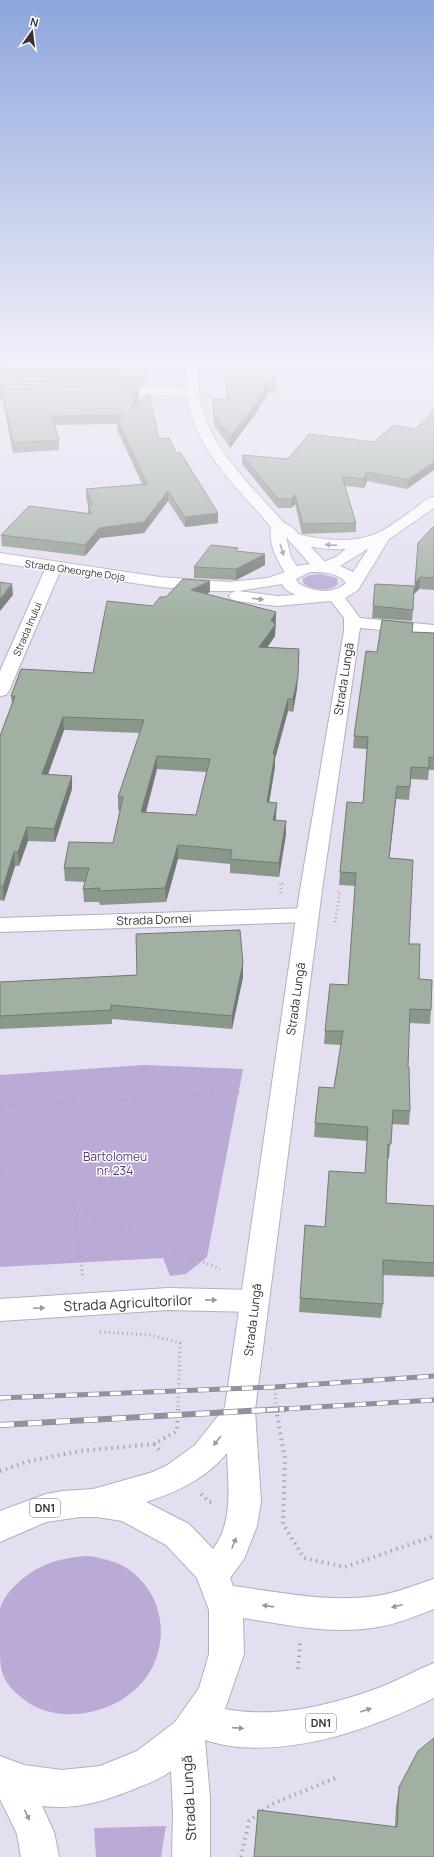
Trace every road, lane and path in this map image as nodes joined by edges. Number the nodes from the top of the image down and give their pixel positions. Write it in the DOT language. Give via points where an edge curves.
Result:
graph roads {
  1 [pos="219,453"];
  2 [pos="434,501"];
  3 [pos="279,526"];
  4 [pos="382,537"];
  5 [pos="296,539"];
  6 [pos="367,542"];
  7 [pos="0,558"];
  8 [pos="54,567"];
  9 [pos="323,567"];
  10 [pos="291,575"];
  11 [pos="151,581"];
  12 [pos="354,583"];
  13 [pos="329,595"];
  14 [pos="352,622"];
  15 [pos="434,630"];
  16 [pos="0,691"];
  17 [pos="308,915"];
  18 [pos="0,925"];
  19 [pos="242,1092"];
  20 [pos="0,1106"];
  21 [pos="0,1176"];
  22 [pos="74,1207"];
  23 [pos="220,1269"];
  24 [pos="255,1301"];
  25 [pos="85,1305"];
  26 [pos="0,1310"];
  27 [pos="275,1387"];
  28 [pos="240,1410"];
  29 [pos="0,1471"];
  30 [pos="93,1503"];
  31 [pos="0,1528"];
  32 [pos="434,1536"];
  33 [pos="218,1588"];
  34 [pos="434,1594"];
  35 [pos="300,1640"];
  36 [pos="298,1670"];
  37 [pos="434,1680"];
  38 [pos="193,1730"];
  39 [pos="5,1777"];
  40 [pos="338,1777"];
  41 [pos="40,1857"];
  42 [pos="191,1857"];
  43 [pos="241,1857"];
  1 -- 3 [label="main road"];
  2 -- 4 [label="main road"];
  3 -- 5 [label="main road"];
  3 -- 10 [label="main road, one-way" via="276,532"];
  4 -- 6 [label="main road"];
  4 -- 12 [label="main road" via="378,550 367,561"];
  6 -- 5 [label="main road, one-way" via="340,546"];
  5 -- 9 [label="main road"];
  6 -- 9 [label="main road" via="341,560"];
  7 -- 8 [label="main road, Strada Gheorghe Doja"];
  8 -- 11 [label="main road, Strada Gheorghe Doja"];
  8 -- 16 [label="main road, Strada Inului"];
  9 -- 10 [label="main road, Strada Gheorghe Doja" via="304,569"];
  9 -- 12 [label="main road" via="346,573 351,576"];
  10 -- 11 [label="main road, Strada Gheorghe Doja" via="270,584 248,587"];
  10 -- 13 [label="main road" via="288,583 295,590 308,594"];
  11 -- 13 [label="main road, Strada Gheorghe Doja, one-way" via="277,601 295,601"];
  12 -- 13 [label="main road, Strada Gheorghe Doja" via="348,590"];
  13 -- 14 [label="main road" via="352,618"];
  14 -- 15 [label="main road"];
  14 -- 17 [label="main road, Strada Lungă"];
  17 -- 18 [label="main road, Strada Dornei"];
  17 -- 24 [label="main road, Strada Lungă"];
  19 -- 20 [label="path"];
  21 -- 22 [label="path"];
  22 -- 23 [label="path"];
  22 -- 25 [label="path"];
  25 -- 24 [label="main road, Strada Agricultorilor, one-way" via="168,1300"];
  24 -- 28 [label="main road, Strada Lungă"];
  26 -- 25 [label="main road, Strada Agricultorilor, one-way"];
  25 -- 29 [label="path" via="89,1331 155,1336 170,1338 180,1343 177,1431 154,1444 80,1451 30,1461"];
  27 -- 32 [label="path" via="284,1459 283,1524 304,1558 345,1567"];
  28 -- 30 [label="main road, Strada Lungă, one-way" via="216,1444 180,1475 153,1486"];
  33 -- 28 [label="main road, Strada Lungă, one-way" via="242,1520 245,1502"];
  30 -- 31 [label="main road, DN1" via="51,1506 10,1521"];
  30 -- 33 [label="main road, DN1" via="122,1507 150,1517 176,1532 197,1551"];
  34 -- 33 [label="main road, one-way" via="415,1602 375,1612 333,1614"];
  33 -- 38 [label="main road, DN1" via="228,1630 227,1661 217,1692"];
  35 -- 36 [label="path"];
  38 -- 37 [label="main road, DN1, one-way" via="267,1729 314,1724 365,1711"];
  38 -- 39 [label="main road, DN1" via="156,1763 122,1779 85,1788 47,1789"];
  38 -- 42 [label="main road, Strada Lungă"];
  39 -- 41 [label="main road, one-way" via="35,1832"];
  40 -- 43 [label="path" via="272,1804 248,1821"];
}
